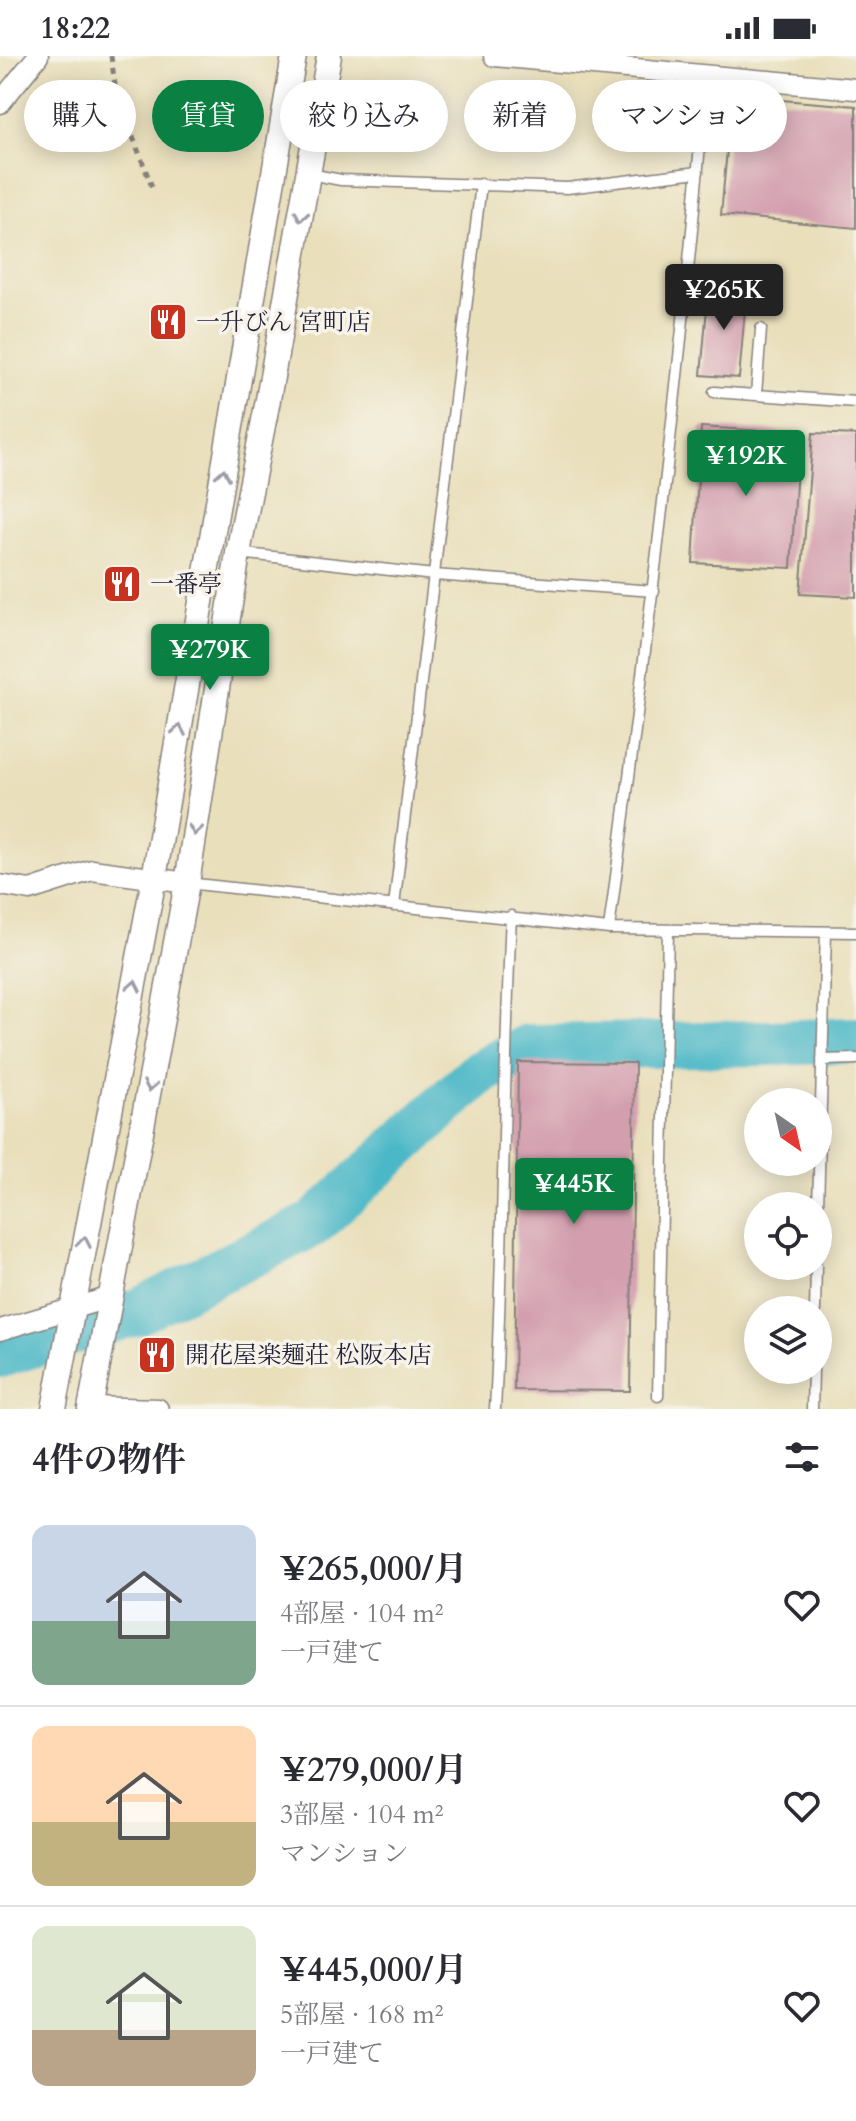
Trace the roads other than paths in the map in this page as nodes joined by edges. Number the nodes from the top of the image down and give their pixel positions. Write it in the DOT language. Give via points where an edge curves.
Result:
graph roads {
  1 [pos="38,56"];
  2 [pos="294,56"];
  3 [pos="329,56"];
  4 [pos="494,56"];
  5 [pos="706,76"];
  6 [pos="856,89"];
  7 [pos="0,103"];
  8 [pos="698,172"];
  9 [pos="308,173"];
  10 [pos="481,184"];
  11 [pos="761,329"];
  12 [pos="714,392"];
  13 [pos="756,395"];
  14 [pos="856,402"];
  15 [pos="238,553"];
  16 [pos="434,575"];
  17 [pos="654,591"];
  18 [pos="154,878"];
  19 [pos="187,883"];
  20 [pos="0,885"];
  21 [pos="394,906"];
  22 [pos="511,916"];
  23 [pos="609,929"];
  24 [pos="668,931"];
  25 [pos="826,932"];
  26 [pos="856,932"];
  27 [pos="822,1059"];
  28 [pos="856,1059"];
  29 [pos="818,1192"];
  30 [pos="110,1302"];
  31 [pos="70,1314"];
  32 [pos="0,1330"];
  33 [pos="813,1384"];
  34 [pos="658,1396"];
  35 [pos="90,1408"];
  36 [pos="54,1409"];
  37 [pos="158,1409"];
  38 [pos="495,1409"];
  39 [pos="812,1409"];
  1 -- 7 [label="street"];
  18 -- 2 [label="street, one-way"];
  3 -- 9 [label="street"];
  4 -- 5 [label="street"];
  5 -- 6 [label="street"];
  5 -- 8 [label="lane"];
  8 -- 10 [label="lane" via="567,188"];
  8 -- 17 [label="lane"];
  9 -- 10 [label="lane" via="341,180"];
  9 -- 15 [label="street, one-way"];
  10 -- 16 [label="lane"];
  11 -- 13 [label="lane"];
  12 -- 13 [label="lane"];
  13 -- 14 [label="lane"];
  15 -- 16 [label="lane"];
  15 -- 19 [label="street, one-way"];
  16 -- 17 [label="lane"];
  16 -- 21 [label="lane"];
  17 -- 23 [label="lane"];
  18 -- 19 [label="street"];
  18 -- 20 [label="street" via="92,870 30,890"];
  31 -- 18 [label="street, one-way"];
  19 -- 21 [label="lane"];
  19 -- 30 [label="street, one-way"];
  21 -- 22 [label="lane"];
  22 -- 23 [label="lane"];
  22 -- 38 [label="lane"];
  23 -- 24 [label="lane"];
  24 -- 25 [label="lane"];
  24 -- 34 [label="lane"];
  25 -- 26 [label="lane"];
  25 -- 27 [label="lane"];
  27 -- 28 [label="lane"];
  27 -- 29 [label="lane"];
  30 -- 31 [label="street"];
  30 -- 35 [label="street"];
  31 -- 32 [label="street"];
  31 -- 36 [label="street"];
  33 -- 39 [label="lane"];
  35 -- 37 [label="street"];
}
